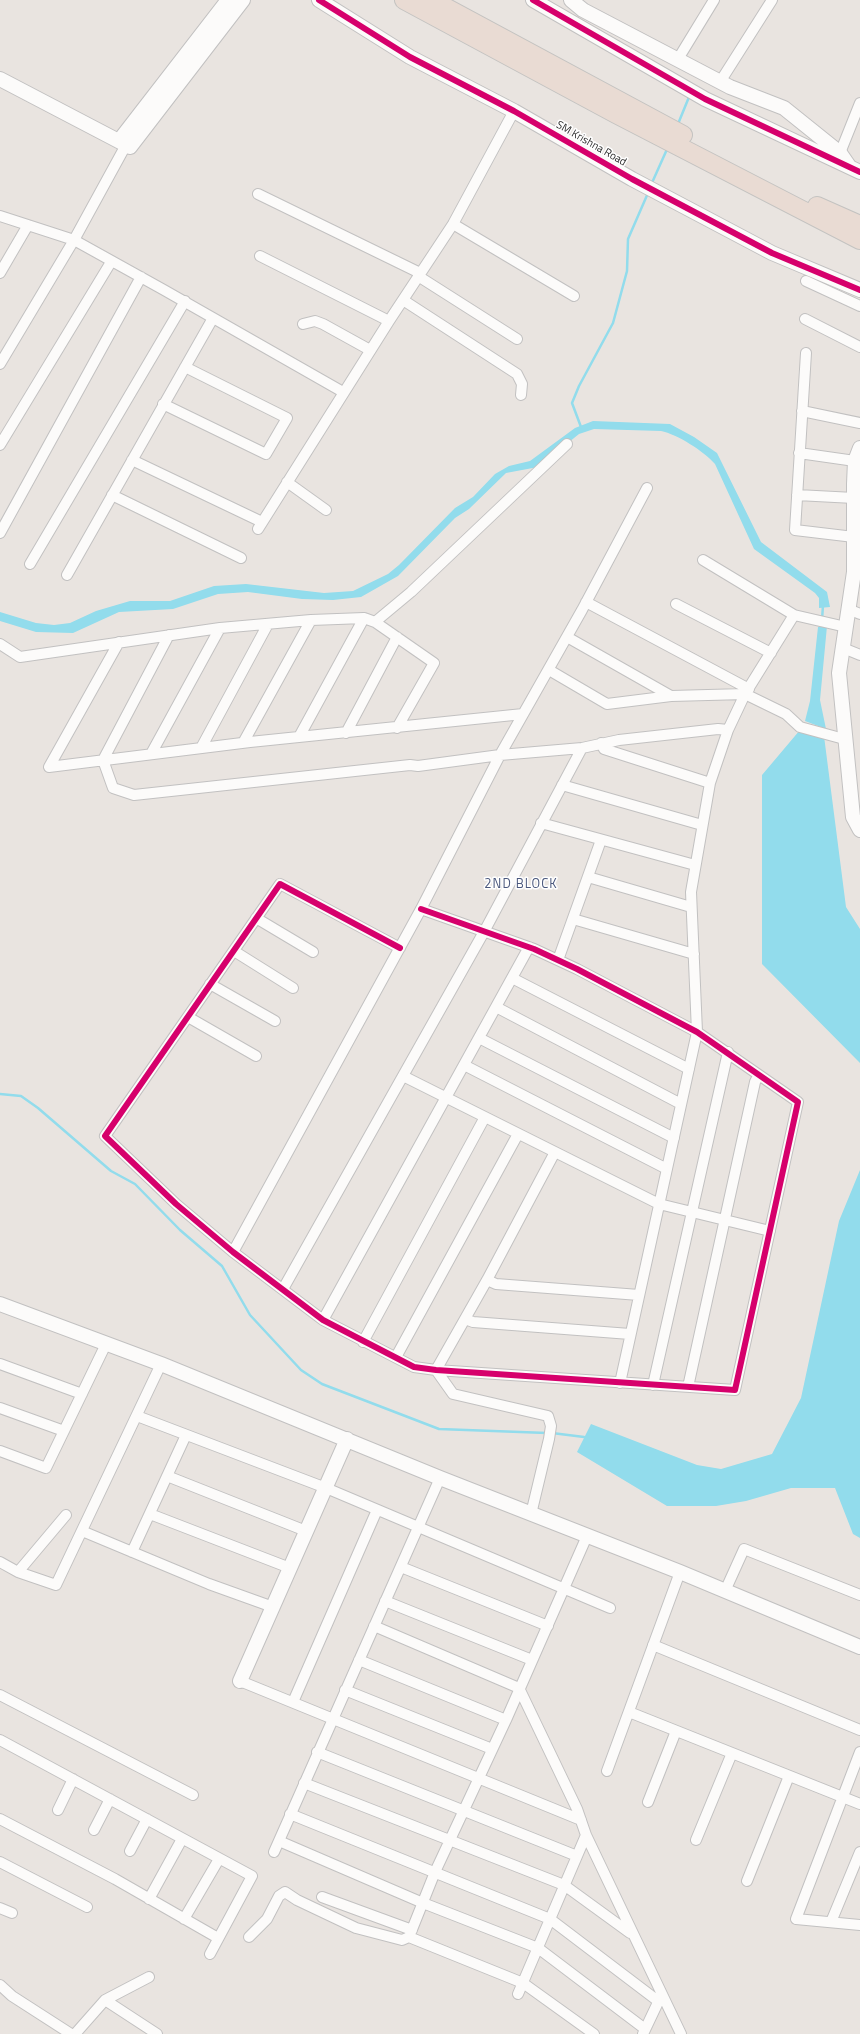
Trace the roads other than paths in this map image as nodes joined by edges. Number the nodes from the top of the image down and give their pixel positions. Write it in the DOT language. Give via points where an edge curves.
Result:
graph roads {
  1 [pos="228,0"];
  2 [pos="243,0"];
  3 [pos="319,0"];
  4 [pos="404,0"];
  5 [pos="432,0"];
  6 [pos="533,0"];
  7 [pos="570,0"];
  8 [pos="714,0"];
  9 [pos="772,0"];
  10 [pos="678,60"];
  11 [pos="0,70"];
  12 [pos="0,79"];
  13 [pos="720,82"];
  14 [pos="860,103"];
  15 [pos="619,108"];
  16 [pos="514,111"];
  17 [pos="126,140"];
  18 [pos="840,153"];
  19 [pos="855,170"];
  20 [pos="860,180"];
  21 [pos="258,194"];
  22 [pos="0,216"];
  23 [pos="453,224"];
  24 [pos="28,225"];
  25 [pos="860,225"];
  26 [pos="74,240"];
  27 [pos="860,240"];
  28 [pos="260,256"];
  29 [pos="111,262"];
  30 [pos="0,272"];
  31 [pos="419,275"];
  32 [pos="141,278"];
  33 [pos="806,281"];
  34 [pos="860,290"];
  35 [pos="574,296"];
  36 [pos="403,300"];
  37 [pos="185,301"];
  38 [pos="860,306"];
  39 [pos="213,318"];
  40 [pos="805,319"];
  41 [pos="389,321"];
  42 [pos="303,324"];
  43 [pos="517,339"];
  44 [pos="860,347"];
  45 [pos="370,350"];
  46 [pos="806,353"];
  47 [pos="0,364"];
  48 [pos="185,367"];
  49 [pos="343,392"];
  50 [pos="521,395"];
  51 [pos="163,404"];
  52 [pos="802,411"];
  53 [pos="860,423"];
  54 [pos="567,444"];
  55 [pos="0,445"];
  56 [pos="799,453"];
  57 [pos="858,455"];
  58 [pos="132,460"];
  59 [pos="287,482"];
  60 [pos="647,488"];
  61 [pos="856,489"];
  62 [pos="112,494"];
  63 [pos="797,495"];
  64 [pos="326,510"];
  65 [pos="856,529"];
  66 [pos="0,533"];
  67 [pos="241,558"];
  68 [pos="703,560"];
  69 [pos="30,564"];
  70 [pos="857,573"];
  71 [pos="67,575"];
  72 [pos="586,602"];
  73 [pos="676,604"];
  74 [pos="854,612"];
  75 [pos="794,615"];
  76 [pos="364,618"];
  77 [pos="311,620"];
  78 [pos="375,622"];
  79 [pos="268,624"];
  80 [pos="846,627"];
  81 [pos="220,628"];
  82 [pos="169,635"];
  83 [pos="397,637"];
  84 [pos="567,637"];
  85 [pos="119,642"];
  86 [pos="0,644"];
  87 [pos="843,648"];
  88 [pos="770,653"];
  89 [pos="860,655"];
  90 [pos="549,670"];
  91 [pos="747,691"];
  92 [pos="671,696"];
  93 [pos="523,714"];
  94 [pos="397,728"];
  95 [pos="728,730"];
  96 [pos="346,733"];
  97 [pos="300,737"];
  98 [pos="844,738"];
  99 [pos="243,743"];
  100 [pos="601,744"];
  101 [pos="201,748"];
  102 [pos="582,748"];
  103 [pos="151,754"];
  104 [pos="500,755"];
  105 [pos="103,760"];
  106 [pos="710,783"];
  107 [pos="562,785"];
  108 [pos="541,823"];
  109 [pos="702,825"];
  110 [pos="860,830"];
  111 [pos="601,840"];
  112 [pos="695,865"];
  113 [pos="588,877"];
  114 [pos="691,908"];
  115 [pos="421,909"];
  116 [pos="256,918"];
  117 [pos="573,919"];
  118 [pos="485,930"];
  119 [pos="529,947"];
  120 [pos="400,948"];
  121 [pos="234,951"];
  122 [pos="313,952"];
  123 [pos="694,954"];
  124 [pos="558,960"];
  125 [pos="512,978"];
  126 [pos="210,984"];
  127 [pos="294,988"];
  128 [pos="496,1007"];
  129 [pos="188,1017"];
  130 [pos="275,1021"];
  131 [pos="697,1032"];
  132 [pos="479,1038"];
  133 [pos="728,1052"];
  134 [pos="256,1056"];
  135 [pos="464,1065"];
  136 [pos="689,1069"];
  137 [pos="402,1076"];
  138 [pos="758,1076"];
  139 [pos="446,1098"];
  140 [pos="681,1104"];
  141 [pos="485,1117"];
  142 [pos="518,1134"];
  143 [pos="674,1138"];
  144 [pos="554,1152"];
  145 [pos="667,1170"];
  146 [pos="659,1204"];
  147 [pos="692,1212"];
  148 [pos="723,1219"];
  149 [pos="770,1230"];
  150 [pos="233,1252"];
  151 [pos="487,1280"];
  152 [pos="283,1289"];
  153 [pos="639,1295"];
  154 [pos="0,1304"];
  155 [pos="465,1319"];
  156 [pos="324,1320"];
  157 [pos="630,1334"];
  158 [pos="363,1342"];
  159 [pos="106,1344"];
  160 [pos="396,1357"];
  161 [pos="0,1364"];
  162 [pos="162,1364"];
  163 [pos="436,1370"];
  164 [pos="620,1383"];
  165 [pos="653,1385"];
  166 [pos="688,1386"];
  167 [pos="82,1394"];
  168 [pos="0,1408"];
  169 [pos="137,1416"];
  170 [pos="64,1431"];
  171 [pos="186,1435"];
  172 [pos="347,1439"];
  173 [pos="0,1451"];
  174 [pos="167,1476"];
  175 [pos="440,1478"];
  176 [pos="326,1488"];
  177 [pos="378,1510"];
  178 [pos="150,1514"];
  179 [pos="531,1514"];
  180 [pos="66,1516"];
  181 [pos="418,1527"];
  182 [pos="82,1531"];
  183 [pos="306,1531"];
  184 [pos="587,1536"];
  185 [pos="132,1552"];
  186 [pos="0,1562"];
  187 [pos="401,1567"];
  188 [pos="290,1568"];
  189 [pos="18,1572"];
  190 [pos="680,1572"];
  191 [pos="564,1589"];
  192 [pos="725,1591"];
  193 [pos="860,1595"];
  194 [pos="385,1601"];
  195 [pos="273,1608"];
  196 [pos="610,1608"];
  197 [pos="374,1626"];
  198 [pos="548,1626"];
  199 [pos="653,1646"];
  200 [pos="860,1646"];
  201 [pos="359,1660"];
  202 [pos="532,1660"];
  203 [pos="240,1681"];
  204 [pos="519,1688"];
  205 [pos="345,1690"];
  206 [pos="0,1695"];
  207 [pos="293,1702"];
  208 [pos="629,1712"];
  209 [pos="332,1719"];
  210 [pos="506,1720"];
  211 [pos="860,1730"];
  212 [pos="676,1731"];
  213 [pos="0,1740"];
  214 [pos="492,1749"];
  215 [pos="318,1752"];
  216 [pos="860,1752"];
  217 [pos="732,1753"];
  218 [pos="608,1771"];
  219 [pos="789,1776"];
  220 [pos="479,1777"];
  221 [pos="73,1779"];
  222 [pos="304,1783"];
  223 [pos="193,1795"];
  224 [pos="842,1797"];
  225 [pos="110,1799"];
  226 [pos="648,1802"];
  227 [pos="860,1804"];
  228 [pos="58,1810"];
  229 [pos="464,1812"];
  230 [pos="290,1814"];
  231 [pos="0,1819"];
  232 [pos="147,1819"];
  233 [pos="581,1820"];
  234 [pos="94,1830"];
  235 [pos="586,1835"];
  236 [pos="182,1839"];
  237 [pos="696,1840"];
  238 [pos="279,1841"];
  239 [pos="451,1841"];
  240 [pos="130,1851"];
  241 [pos="274,1852"];
  242 [pos="860,1852"];
  243 [pos="577,1856"];
  244 [pos="219,1859"];
  245 [pos="0,1862"];
  246 [pos="435,1872"];
  247 [pos="747,1880"];
  248 [pos="564,1885"];
  249 [pos="322,1897"];
  250 [pos="149,1899"];
  251 [pos="423,1903"];
  252 [pos="87,1907"];
  253 [pos="0,1908"];
  254 [pos="12,1914"];
  255 [pos="184,1919"];
  256 [pos="550,1919"];
  257 [pos="832,1922"];
  258 [pos="860,1924"];
  259 [pos="410,1934"];
  260 [pos="632,1934"];
  261 [pos="249,1937"];
  262 [pos="218,1938"];
  263 [pos="538,1948"];
  264 [pos="210,1954"];
  265 [pos="149,1977"];
  266 [pos="523,1983"];
  267 [pos="0,1985"];
  268 [pos="518,1994"];
  269 [pos="660,1998"];
  270 [pos="105,2000"];
  271 [pos="644,2032"];
  272 [pos="78,2033"];
  273 [pos="156,2034"];
  274 [pos="594,2034"];
  275 [pos="681,2034"];
  1 -- 17 [label="street"];
  2 -- 17 [label="street"];
  3 -- 16 [label="street, SM Krishna Road" via="410,57"];
  4 -- 15 [label="highway"];
  5 -- 15 [label="highway"];
  6 -- 19 [label="street" via="706,99"];
  7 -- 10 [label="street" via="583,10"];
  8 -- 10 [label="street"];
  9 -- 13 [label="street"];
  10 -- 13 [label="street"];
  11 -- 17 [label="street"];
  12 -- 17 [label="street"];
  13 -- 18 [label="street" via="784,108"];
  14 -- 18 [label="street"];
  15 -- 25 [label="highway" via="798,198"];
  15 -- 27 [label="highway"];
  16 -- 23 [label="street"];
  16 -- 34 [label="street, SM Krishna Road" via="632,179 772,253"];
  17 -- 26 [label="street"];
  18 -- 19 [label="street"];
  19 -- 20 [label="street"];
  21 -- 31 [label="street"];
  22 -- 24 [label="street"];
  23 -- 31 [label="street"];
  23 -- 35 [label="street"];
  24 -- 26 [label="street"];
  24 -- 30 [label="street"];
  26 -- 29 [label="street"];
  26 -- 47 [label="street"];
  28 -- 41 [label="street"];
  29 -- 32 [label="street"];
  29 -- 55 [label="street"];
  31 -- 36 [label="street"];
  31 -- 43 [label="street"];
  32 -- 37 [label="street"];
  32 -- 66 [label="street"];
  33 -- 38 [label="street"];
  36 -- 41 [label="street"];
  36 -- 50 [label="street" via="517,374 522,384"];
  37 -- 39 [label="street"];
  37 -- 69 [label="street"];
  39 -- 48 [label="street"];
  39 -- 49 [label="street"];
  40 -- 44 [label="street"];
  41 -- 45 [label="street"];
  42 -- 45 [label="street" via="315,321 323,324"];
  45 -- 49 [label="street"];
  46 -- 52 [label="street"];
  48 -- 51 [label="street"];
  48 -- 51 [label="street" via="286,418 266,454"];
  49 -- 59 [label="street"];
  51 -- 58 [label="street"];
  52 -- 53 [label="street"];
  52 -- 56 [label="street"];
  54 -- 78 [label="street" via="411,592"];
  56 -- 57 [label="street"];
  56 -- 63 [label="street"];
  57 -- 61 [label="street"];
  58 -- 59 [label="street" via="260,525"];
  58 -- 62 [label="street"];
  59 -- 64 [label="street"];
  60 -- 72 [label="street"];
  61 -- 63 [label="street"];
  61 -- 65 [label="street"];
  62 -- 67 [label="street"];
  62 -- 71 [label="street"];
  63 -- 65 [label="street" via="795,530"];
  65 -- 70 [label="street"];
  68 -- 75 [label="street"];
  70 -- 74 [label="street"];
  72 -- 84 [label="street"];
  72 -- 91 [label="street"];
  73 -- 88 [label="street"];
  74 -- 80 [label="street"];
  75 -- 80 [label="street"];
  75 -- 88 [label="street"];
  76 -- 77 [label="street"];
  76 -- 78 [label="street"];
  76 -- 97 [label="street"];
  77 -- 79 [label="street"];
  77 -- 99 [label="street"];
  78 -- 83 [label="street"];
  79 -- 81 [label="street"];
  79 -- 101 [label="street"];
  80 -- 87 [label="street"];
  81 -- 82 [label="street"];
  81 -- 103 [label="street"];
  82 -- 85 [label="street"];
  82 -- 105 [label="street"];
  83 -- 94 [label="street" via="434,663"];
  83 -- 96 [label="street"];
  84 -- 90 [label="street"];
  84 -- 92 [label="street"];
  85 -- 86 [label="street" via="20,657"];
  85 -- 105 [label="street" via="49,767"];
  87 -- 89 [label="street"];
  87 -- 98 [label="street" via="839,673"];
  88 -- 91 [label="street"];
  90 -- 92 [label="street" via="608,704"];
  90 -- 93 [label="street"];
  91 -- 92 [label="street"];
  91 -- 95 [label="street"];
  91 -- 98 [label="street" via="786,714 800,727"];
  93 -- 94 [label="street"];
  93 -- 104 [label="street"];
  94 -- 96 [label="street"];
  95 -- 100 [label="street" via="718,729"];
  95 -- 106 [label="street"];
  96 -- 97 [label="street"];
  97 -- 99 [label="street"];
  98 -- 110 [label="street" via="853,817"];
  99 -- 101 [label="street"];
  100 -- 102 [label="street"];
  100 -- 106 [label="street" via="604,749"];
  101 -- 103 [label="street"];
  102 -- 104 [label="street"];
  102 -- 107 [label="street"];
  103 -- 105 [label="street"];
  104 -- 105 [label="street" via="418,766 410,764 134,795 113,788"];
  104 -- 115 [label="street"];
  106 -- 109 [label="street"];
  107 -- 108 [label="street"];
  107 -- 109 [label="street"];
  108 -- 111 [label="street"];
  108 -- 118 [label="street"];
  109 -- 112 [label="street"];
  111 -- 112 [label="street"];
  111 -- 113 [label="street"];
  112 -- 114 [label="street"];
  113 -- 114 [label="street"];
  113 -- 117 [label="street"];
  114 -- 123 [label="street"];
  115 -- 118 [label="street"];
  115 -- 120 [label="street"];
  116 -- 120 [label="street" via="280,884"];
  116 -- 121 [label="street"];
  116 -- 122 [label="street"];
  117 -- 123 [label="street"];
  117 -- 124 [label="street"];
  118 -- 119 [label="street"];
  118 -- 137 [label="street"];
  119 -- 124 [label="street"];
  119 -- 125 [label="street"];
  120 -- 150 [label="street"];
  121 -- 126 [label="street"];
  121 -- 127 [label="street"];
  123 -- 131 [label="street"];
  124 -- 131 [label="street"];
  125 -- 128 [label="street"];
  125 -- 136 [label="street"];
  126 -- 129 [label="street"];
  126 -- 130 [label="street"];
  128 -- 132 [label="street"];
  128 -- 140 [label="street"];
  129 -- 134 [label="street"];
  129 -- 150 [label="street" via="106,1136 176,1204"];
  131 -- 133 [label="street"];
  131 -- 136 [label="street"];
  132 -- 135 [label="street"];
  132 -- 143 [label="street"];
  133 -- 138 [label="street"];
  133 -- 147 [label="street"];
  135 -- 139 [label="street"];
  135 -- 145 [label="street"];
  136 -- 140 [label="street"];
  137 -- 139 [label="street"];
  137 -- 152 [label="street"];
  138 -- 148 [label="street"];
  138 -- 149 [label="street" via="798,1102"];
  139 -- 141 [label="street"];
  139 -- 156 [label="street"];
  140 -- 143 [label="street"];
  141 -- 142 [label="street"];
  141 -- 158 [label="street"];
  142 -- 144 [label="street"];
  142 -- 160 [label="street"];
  143 -- 145 [label="street"];
  144 -- 146 [label="street"];
  144 -- 151 [label="street"];
  145 -- 146 [label="street"];
  146 -- 147 [label="street"];
  146 -- 153 [label="street"];
  147 -- 148 [label="street"];
  147 -- 165 [label="street"];
  148 -- 149 [label="street"];
  148 -- 166 [label="street"];
  149 -- 166 [label="street" via="735,1390"];
  150 -- 152 [label="street"];
  151 -- 153 [label="street" via="496,1284"];
  151 -- 155 [label="street"];
  152 -- 156 [label="street"];
  153 -- 157 [label="street"];
  154 -- 159 [label="street"];
  155 -- 157 [label="street" via="473,1322"];
  155 -- 163 [label="street"];
  156 -- 158 [label="street"];
  157 -- 164 [label="street"];
  158 -- 160 [label="street"];
  159 -- 162 [label="street"];
  159 -- 167 [label="street"];
  160 -- 163 [label="street" via="414,1367"];
  161 -- 167 [label="street"];
  162 -- 169 [label="street"];
  162 -- 172 [label="street"];
  163 -- 164 [label="street"];
  163 -- 179 [label="street" via="453,1394 548,1416 550,1433"];
  164 -- 165 [label="street"];
  165 -- 166 [label="street"];
  167 -- 170 [label="street"];
  168 -- 170 [label="street"];
  169 -- 171 [label="street"];
  169 -- 182 [label="street"];
  170 -- 173 [label="street" via="46,1468"];
  171 -- 174 [label="street"];
  171 -- 176 [label="street"];
  172 -- 175 [label="street"];
  172 -- 176 [label="street"];
  174 -- 178 [label="street"];
  174 -- 183 [label="street"];
  175 -- 179 [label="street"];
  175 -- 181 [label="street"];
  176 -- 177 [label="street"];
  176 -- 183 [label="street"];
  177 -- 181 [label="street"];
  177 -- 207 [label="street"];
  178 -- 185 [label="street"];
  178 -- 188 [label="street"];
  179 -- 184 [label="street"];
  180 -- 189 [label="street"];
  181 -- 187 [label="street"];
  181 -- 191 [label="street"];
  182 -- 185 [label="street"];
  182 -- 189 [label="street" via="56,1585"];
  183 -- 188 [label="street"];
  184 -- 190 [label="street"];
  184 -- 191 [label="street"];
  185 -- 195 [label="street"];
  186 -- 189 [label="street"];
  187 -- 194 [label="street"];
  187 -- 198 [label="street"];
  188 -- 195 [label="street"];
  190 -- 192 [label="street"];
  190 -- 199 [label="street"];
  191 -- 196 [label="street"];
  191 -- 198 [label="street"];
  192 -- 193 [label="street" via="744,1549"];
  192 -- 200 [label="street"];
  194 -- 197 [label="street"];
  194 -- 202 [label="street"];
  195 -- 203 [label="street"];
  197 -- 201 [label="street"];
  197 -- 204 [label="street"];
  198 -- 202 [label="street"];
  199 -- 208 [label="street"];
  199 -- 211 [label="street"];
  201 -- 205 [label="street"];
  201 -- 210 [label="street"];
  202 -- 204 [label="street"];
  203 -- 207 [label="street"];
  204 -- 210 [label="street"];
  204 -- 233 [label="street"];
  205 -- 209 [label="street"];
  205 -- 214 [label="street"];
  206 -- 223 [label="street"];
  207 -- 209 [label="street"];
  208 -- 212 [label="street"];
  208 -- 218 [label="street"];
  209 -- 215 [label="street"];
  209 -- 220 [label="street"];
  210 -- 214 [label="street"];
  212 -- 217 [label="street"];
  212 -- 226 [label="street"];
  213 -- 221 [label="street"];
  214 -- 220 [label="street"];
  215 -- 222 [label="street"];
  215 -- 229 [label="street"];
  216 -- 224 [label="street"];
  217 -- 219 [label="street"];
  217 -- 237 [label="street"];
  219 -- 224 [label="street"];
  219 -- 247 [label="street"];
  220 -- 229 [label="street"];
  220 -- 233 [label="street"];
  221 -- 225 [label="street"];
  221 -- 228 [label="street"];
  222 -- 230 [label="street"];
  222 -- 239 [label="street"];
  224 -- 227 [label="street"];
  224 -- 257 [label="street" via="796,1919"];
  225 -- 232 [label="street"];
  225 -- 234 [label="street"];
  229 -- 239 [label="street"];
  229 -- 243 [label="street"];
  230 -- 238 [label="street"];
  230 -- 246 [label="street"];
  231 -- 250 [label="street"];
  232 -- 236 [label="street"];
  232 -- 240 [label="street"];
  233 -- 235 [label="street"];
  235 -- 243 [label="street"];
  235 -- 260 [label="street"];
  236 -- 244 [label="street"];
  236 -- 250 [label="street"];
  238 -- 241 [label="street"];
  238 -- 251 [label="street"];
  239 -- 246 [label="street"];
  239 -- 248 [label="street"];
  242 -- 257 [label="street"];
  243 -- 248 [label="street"];
  244 -- 255 [label="street"];
  244 -- 262 [label="street" via="252,1876"];
  245 -- 252 [label="street"];
  246 -- 251 [label="street"];
  246 -- 256 [label="street"];
  248 -- 256 [label="street"];
  248 -- 260 [label="street"];
  249 -- 259 [label="street"];
  250 -- 255 [label="street"];
  251 -- 259 [label="street"];
  251 -- 263 [label="street"];
  253 -- 254 [label="street"];
  255 -- 262 [label="street"];
  256 -- 263 [label="street"];
  256 -- 269 [label="street"];
  257 -- 258 [label="street"];
  259 -- 261 [label="street" via="402,1940 356,1928 296,1900 285,1892 279,1896 267,1919"];
  259 -- 266 [label="street"];
  260 -- 269 [label="street"];
  262 -- 264 [label="street"];
  263 -- 266 [label="street"];
  263 -- 271 [label="street"];
  265 -- 270 [label="street"];
  266 -- 268 [label="street"];
  266 -- 274 [label="street"];
  267 -- 272 [label="street" via="12,1996"];
  269 -- 271 [label="street"];
  269 -- 275 [label="street"];
  270 -- 272 [label="street"];
  270 -- 273 [label="street"];
}
